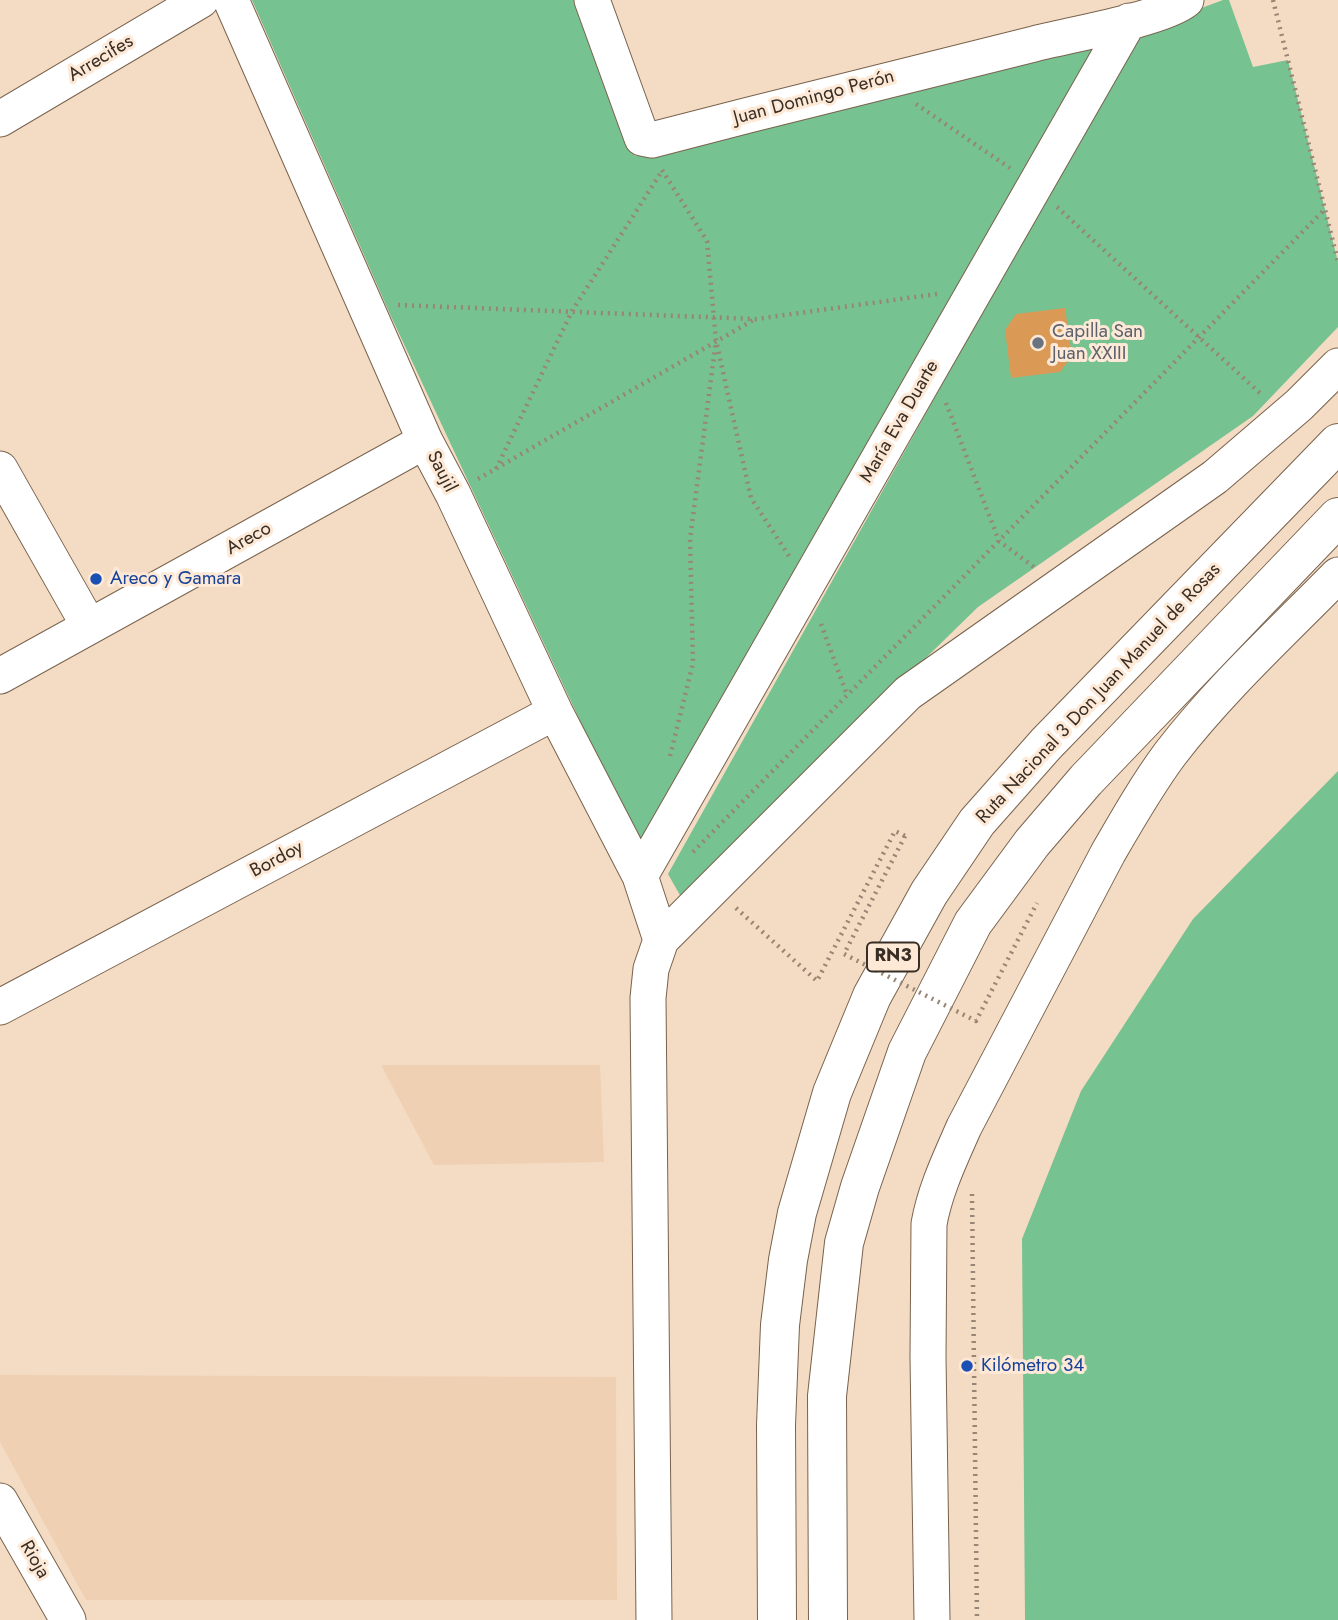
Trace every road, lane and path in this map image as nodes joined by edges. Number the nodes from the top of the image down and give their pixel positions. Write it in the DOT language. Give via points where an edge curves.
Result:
graph roads {
  1 [pos="201,0"];
  2 [pos="231,0"];
  3 [pos="592,0"];
  4 [pos="1186,0"];
  5 [pos="1273,0"];
  6 [pos="1129,21"];
  7 [pos="882,80"];
  8 [pos="0,119"];
  9 [pos="642,138"];
  10 [pos="662,171"];
  11 [pos="1035,186"];
  12 [pos="1325,209"];
  13 [pos="1338,262"];
  14 [pos="976,289"];
  15 [pos="364,304"];
  16 [pos="572,312"];
  17 [pos="715,317"];
  18 [pos="756,319"];
  19 [pos="1198,337"];
  20 [pos="716,341"];
  21 [pos="932,365"];
  22 [pos="1338,366"];
  23 [pos="1286,417"];
  24 [pos="425,441"];
  25 [pos="1338,443"];
  26 [pos="0,469"];
  27 [pos="495,470"];
  28 [pos="453,494"];
  29 [pos="1338,517"];
  30 [pos="999,541"];
  31 [pos="1338,575"];
  32 [pos="807,584"];
  33 [pos="1060,586"];
  34 [pos="89,626"];
  35 [pos="0,676"];
  36 [pos="847,695"];
  37 [pos="555,712"];
  38 [pos="668,763"];
  39 [pos="640,876"];
  40 [pos="714,887"];
  41 [pos="1046,909"];
  42 [pos="662,940"];
  43 [pos="0,1007"];
  44 [pos="971,1185"];
  45 [pos="0,1501"];
  46 [pos="68,1620"];
  47 [pos="654,1620"];
  48 [pos="777,1620"];
  49 [pos="828,1620"];
  50 [pos="932,1620"];
  51 [pos="977,1620"];
  1 -- 8 [label="street, Arrecifes"];
  2 -- 15 [label="street, Saujil"];
  3 -- 9 [label="street"];
  4 -- 6 [label="street" via="1176,8"];
  5 -- 12 [label="path"];
  6 -- 7 [label="street, Juan Domingo Perón"];
  6 -- 11 [label="street, María Eva Duarte"];
  7 -- 9 [label="street, Juan Domingo Perón" via="652,141"];
  7 -- 11 [label="path"];
  9 -- 10 [label="path"];
  10 -- 16 [label="path"];
  10 -- 17 [label="path" via="707,241"];
  11 -- 14 [label="street, María Eva Duarte"];
  11 -- 19 [label="path"];
  12 -- 13 [label="path"];
  12 -- 19 [label="path"];
  14 -- 18 [label="path"];
  14 -- 21 [label="street, María Eva Duarte"];
  15 -- 16 [label="path"];
  15 -- 24 [label="street, Saujil"];
  16 -- 17 [label="path"];
  16 -- 27 [label="path"];
  17 -- 18 [label="path"];
  17 -- 20 [label="path"];
  18 -- 20 [label="path"];
  19 -- 23 [label="path"];
  19 -- 30 [label="path"];
  20 -- 27 [label="path"];
  20 -- 32 [label="path" via="751,498"];
  20 -- 38 [label="path" via="690,539 693,663"];
  21 -- 30 [label="path"];
  21 -- 32 [label="street, María Eva Duarte"];
  22 -- 23 [label="street"];
  23 -- 33 [label="street" via="1215,477"];
  24 -- 28 [label="street, Saujil"];
  24 -- 34 [label="street, Areco"];
  25 -- 48 [label="highway, Ruta Nacional 3 Don Juan Manuel de Rosas / RN3" via="1046,744 977,822 929,893 872,996 832,1093 788,1260 776,1425"];
  26 -- 34 [label="street"];
  27 -- 28 [label="path"];
  28 -- 37 [label="street, Saujil"];
  29 -- 49 [label="highway, RN3" via="1086,780 1032,843 973,923 906,1052 844,1242 827,1396"];
  30 -- 33 [label="path"];
  30 -- 36 [label="path"];
  31 -- 50 [label="street" via="1216,699 1134,809 964,1127 937,1192 929,1224"];
  32 -- 36 [label="path"];
  32 -- 39 [label="street, María Eva Duarte"];
  33 -- 40 [label="street" via="908,693"];
  34 -- 35 [label="street, Areco"];
  36 -- 40 [label="path" via="684,861"];
  37 -- 39 [label="street, Saujil"];
  37 -- 43 [label="street, Bordoy"];
  39 -- 42 [label="street, Saujil"];
  40 -- 41 [label="path, bridge" via="817,981 895,831 905,836 844,954 976,1021 1037,904"];
  40 -- 42 [label="street"];
  42 -- 47 [label="street" via="651,970 648,998"];
  44 -- 51 [label="path"];
  45 -- 46 [label="street, Rioja"];
}
